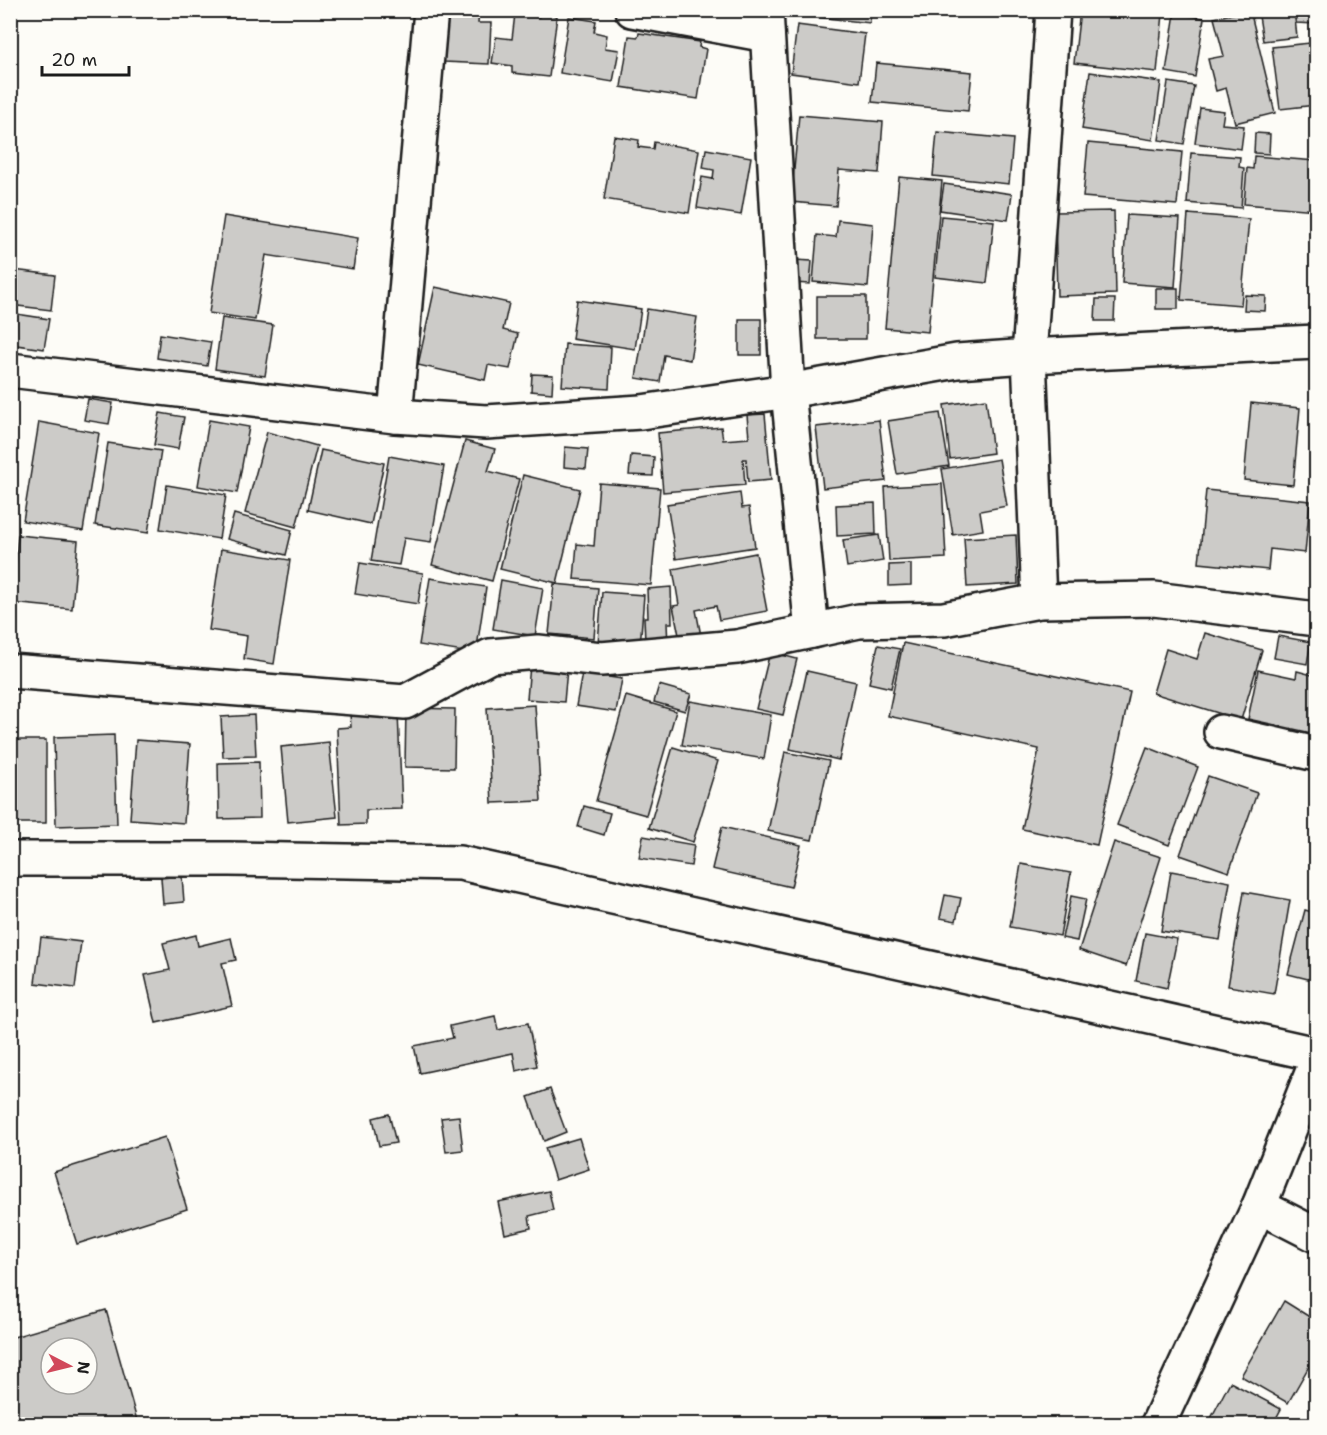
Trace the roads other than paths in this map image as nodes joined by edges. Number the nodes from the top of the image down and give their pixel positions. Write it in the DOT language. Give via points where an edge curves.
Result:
graph roads {
  1 [pos="431,10"];
  2 [pos="632,10"];
  3 [pos="1053,10"];
  4 [pos="766,23"];
  5 [pos="1317,342"];
  6 [pos="1029,356"];
  7 [pos="10,370"];
  8 [pos="788,391"];
  9 [pos="395,416"];
  10 [pos="1039,601"];
  11 [pos="1317,619"];
  12 [pos="812,632"];
  13 [pos="10,671"];
  14 [pos="1221,732"];
  15 [pos="1317,754"];
  16 [pos="10,859"];
  17 [pos="1317,1054"];
  18 [pos="1317,1064"];
  19 [pos="1259,1206"];
  20 [pos="1317,1235"];
  21 [pos="1158,1425"];
  1 -- 9 [label="street"];
  2 -- 4 [label="street"];
  3 -- 6 [label="street"];
  4 -- 8 [label="street"];
  5 -- 6 [label="street"];
  6 -- 8 [label="street" via="957,361"];
  6 -- 10 [label="street"];
  7 -- 9 [label="street"];
  8 -- 9 [label="street" via="641,412 498,421"];
  8 -- 12 [label="street"];
  10 -- 11 [label="street" via="1154,600"];
  10 -- 12 [label="street" via="944,619 859,621"];
  12 -- 13 [label="street" via="737,647 601,659 538,652 489,656 405,702"];
  14 -- 15 [label="street"];
  16 -- 17 [label="street" via="460,863"];
  18 -- 19 [label="street"];
  19 -- 20 [label="street"];
  19 -- 21 [label="street"];
}
